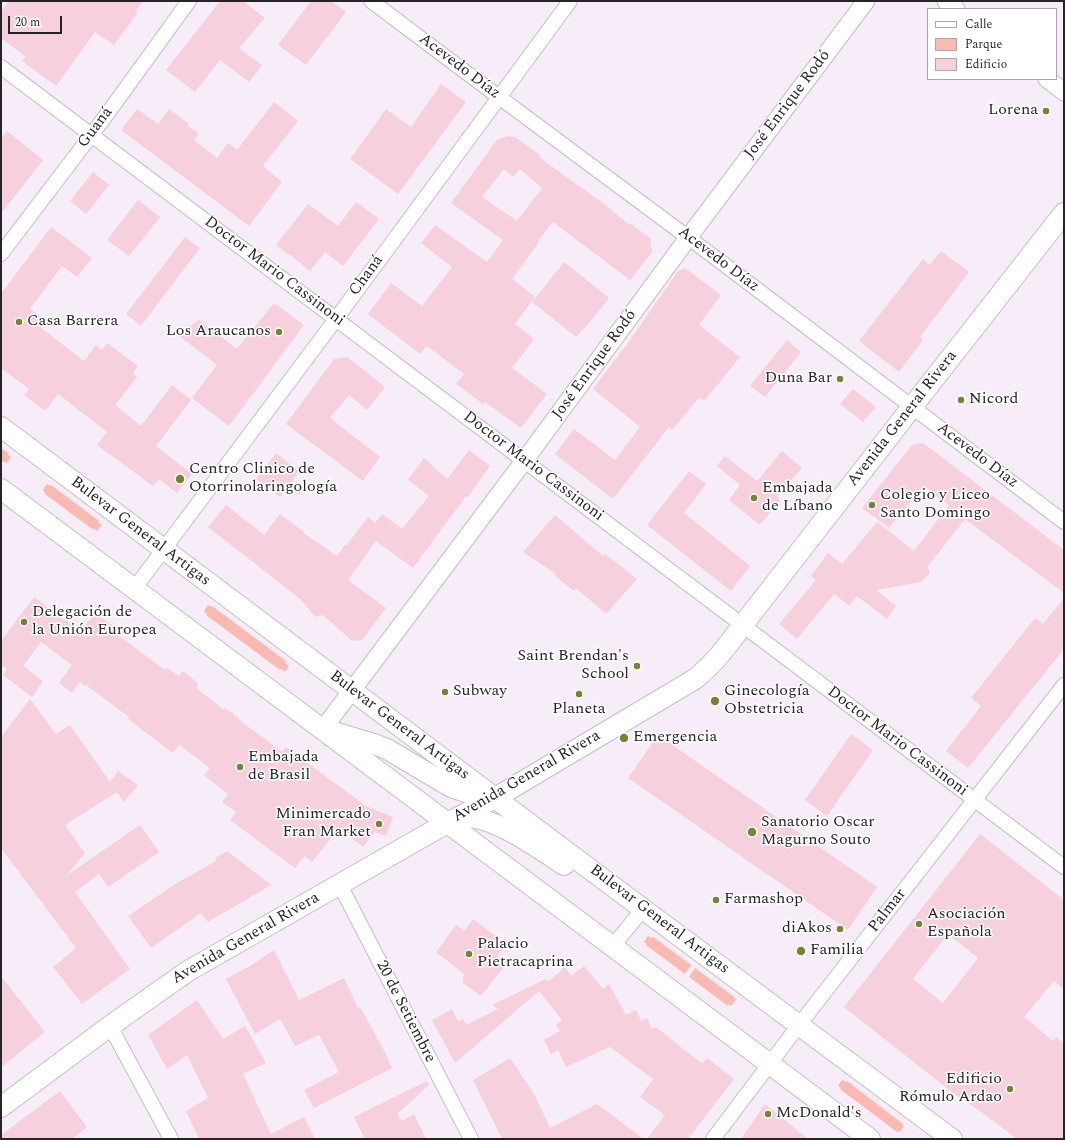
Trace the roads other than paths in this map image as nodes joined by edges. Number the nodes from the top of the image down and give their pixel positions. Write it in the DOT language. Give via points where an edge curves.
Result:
graph roads {
  1 [pos="189,1"];
  2 [pos="371,1"];
  3 [pos="570,1"];
  4 [pos="866,1"];
  5 [pos="946,1"];
  6 [pos="955,8"];
  7 [pos="1,67"];
  8 [pos="1048,80"];
  9 [pos="1064,92"];
  10 [pos="499,97"];
  11 [pos="91,135"];
  12 [pos="1064,213"];
  13 [pos="688,238"];
  14 [pos="1,254"];
  15 [pos="336,318"];
  16 [pos="912,407"];
  17 [pos="1,427"];
  18 [pos="524,461"];
  19 [pos="1,489"];
  20 [pos="1064,522"];
  21 [pos="164,549"];
  22 [pos="134,589"];
  23 [pos="742,626"];
  24 [pos="1064,685"];
  25 [pos="352,691"];
  26 [pos="323,729"];
  27 [pos="495,798"];
  28 [pos="974,800"];
  29 [pos="447,823"];
  30 [pos="1064,867"];
  31 [pos="340,885"];
  32 [pos="638,905"];
  33 [pos="613,946"];
  34 [pos="799,1025"];
  35 [pos="110,1026"];
  36 [pos="769,1064"];
  37 [pos="1,1107"];
  38 [pos="171,1139"];
  39 [pos="471,1139"];
  40 [pos="714,1139"];
  41 [pos="870,1139"];
  42 [pos="952,1139"];
  1 -- 11 [label="street, Guaná"];
  2 -- 10 [label="street, Acevedo Díaz"];
  3 -- 10 [label="street, Chaná"];
  4 -- 13 [label="street, José Enrique Rodó"];
  5 -- 6 [label="street"];
  7 -- 11 [label="street, Doctor Mario Cassinoni"];
  8 -- 9 [label="street"];
  10 -- 13 [label="street, Acevedo Díaz"];
  10 -- 15 [label="street, Chaná"];
  11 -- 14 [label="street, Guaná"];
  11 -- 15 [label="street, Doctor Mario Cassinoni"];
  12 -- 16 [label="main road, Avenida General Rivera"];
  13 -- 16 [label="street, Acevedo Díaz"];
  13 -- 18 [label="street, José Enrique Rodó"];
  15 -- 18 [label="street, Doctor Mario Cassinoni"];
  15 -- 21 [label="street, Chaná"];
  16 -- 20 [label="street, Acevedo Díaz"];
  16 -- 23 [label="main road, Avenida General Rivera"];
  17 -- 21 [label="main road, Bulevar General Artigas"];
  18 -- 23 [label="street, Doctor Mario Cassinoni"];
  18 -- 25 [label="street, José Enrique Rodó"];
  19 -- 22 [label="main road"];
  21 -- 22 [label="street, Chaná"];
  21 -- 25 [label="main road, Bulevar General Artigas"];
  22 -- 26 [label="main road"];
  23 -- 27 [label="main road, Avenida General Rivera" via="714,662 695,679"];
  23 -- 28 [label="street, Doctor Mario Cassinoni"];
  24 -- 28 [label="street, Palmar"];
  25 -- 26 [label="street, José Enrique Rodó"];
  25 -- 27 [label="main road, Bulevar General Artigas"];
  26 -- 27 [label="main road" via="387,749 451,787"];
  26 -- 29 [label="main road"];
  27 -- 29 [label="main road, Avenida General Rivera"];
  27 -- 32 [label="main road, Bulevar General Artigas"];
  28 -- 30 [label="street, Doctor Mario Cassinoni"];
  28 -- 34 [label="street, Palmar"];
  29 -- 31 [label="main road, Avenida General Rivera"];
  29 -- 32 [label="main road" via="460,818 492,822 538,848 606,893"];
  29 -- 33 [label="main road"];
  31 -- 35 [label="main road, Avenida General Rivera" via="188,971"];
  31 -- 39 [label="street, 20 de Setiembre"];
  32 -- 33 [label="street"];
  32 -- 34 [label="main road, Bulevar General Artigas"];
  33 -- 36 [label="main road"];
  34 -- 36 [label="street, Palmar"];
  34 -- 42 [label="main road, Bulevar General Artigas"];
  35 -- 37 [label="main road, Avenida General Rivera"];
  35 -- 38 [label="street"];
  36 -- 40 [label="street, Palmar"];
  36 -- 41 [label="main road"];
}
